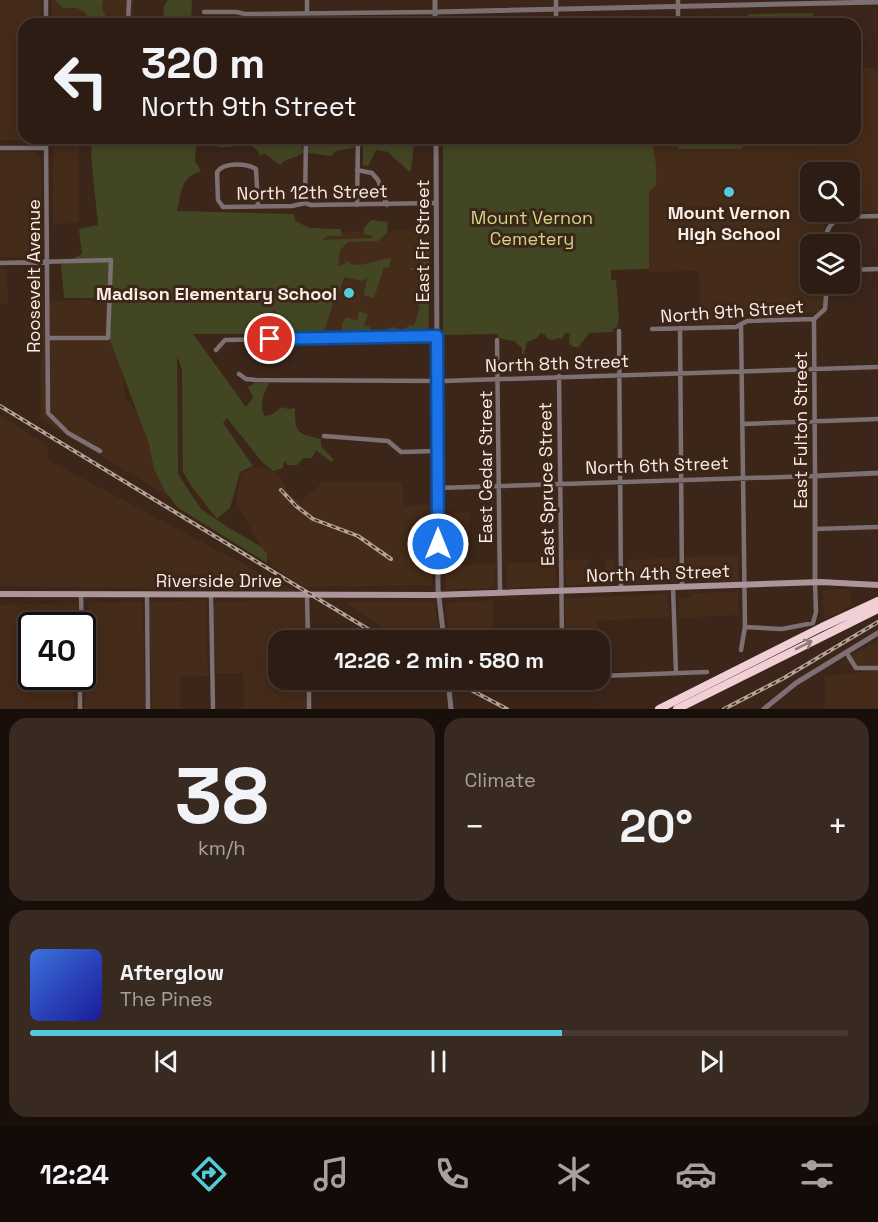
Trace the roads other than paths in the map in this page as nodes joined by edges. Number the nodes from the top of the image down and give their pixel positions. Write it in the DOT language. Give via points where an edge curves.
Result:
graph roads {
  1 [pos="46,0"];
  2 [pos="129,0"];
  3 [pos="307,0"];
  4 [pos="435,0"];
  5 [pos="556,0"];
  6 [pos="678,0"];
  7 [pos="878,2"];
  8 [pos="678,8"];
  9 [pos="556,10"];
  10 [pos="204,12"];
  11 [pos="435,12"];
  12 [pos="307,13"];
  13 [pos="46,18"];
  14 [pos="128,18"];
  15 [pos="307,18"];
  16 [pos="435,18"];
  17 [pos="556,18"];
  18 [pos="678,18"];
  19 [pos="46,144"];
  20 [pos="306,144"];
  21 [pos="358,144"];
  22 [pos="436,144"];
  23 [pos="0,148"];
  24 [pos="46,148"];
  25 [pos="357,170"];
  26 [pos="305,203"];
  27 [pos="436,203"];
  28 [pos="357,205"];
  29 [pos="387,205"];
  30 [pos="258,206"];
  31 [pos="878,216"];
  32 [pos="826,234"];
  33 [pos="46,262"];
  34 [pos="0,263"];
  35 [pos="860,270"];
  36 [pos="878,270"];
  37 [pos="826,294"];
  38 [pos="814,319"];
  39 [pos="741,324"];
  40 [pos="680,328"];
  41 [pos="652,329"];
  42 [pos="619,331"];
  43 [pos="437,336"];
  44 [pos="47,338"];
  45 [pos="497,340"];
  46 [pos="216,351"];
  47 [pos="878,367"];
  48 [pos="814,368"];
  49 [pos="742,371"];
  50 [pos="680,373"];
  51 [pos="240,374"];
  52 [pos="619,375"];
  53 [pos="559,376"];
  54 [pos="498,378"];
  55 [pos="437,381"];
  56 [pos="878,419"];
  57 [pos="815,422"];
  58 [pos="743,424"];
  59 [pos="324,436"];
  60 [pos="100,450"];
  61 [pos="437,451"];
  62 [pos="878,473"];
  63 [pos="815,476"];
  64 [pos="743,478"];
  65 [pos="681,480"];
  66 [pos="620,482"];
  67 [pos="559,484"];
  68 [pos="499,486"];
  69 [pos="437,488"];
  70 [pos="878,527"];
  71 [pos="815,529"];
  72 [pos="815,583"];
  73 [pos="743,585"];
  74 [pos="878,585"];
  75 [pos="682,587"];
  76 [pos="673,588"];
  77 [pos="621,589"];
  78 [pos="561,591"];
  79 [pos="500,593"];
  80 [pos="0,594"];
  81 [pos="81,595"];
  82 [pos="147,595"];
  83 [pos="211,595"];
  84 [pos="307,595"];
  85 [pos="439,595"];
  86 [pos="878,601"];
  87 [pos="878,609"];
  88 [pos="81,612"];
  89 [pos="745,627"];
  90 [pos="308,630"];
  91 [pos="443,630"];
  92 [pos="562,630"];
  93 [pos="878,633"];
  94 [pos="741,650"];
  95 [pos="846,652"];
  96 [pos="878,668"];
  97 [pos="707,672"];
  98 [pos="675,673"];
  99 [pos="610,675"];
  100 [pos="80,690"];
  101 [pos="309,690"];
  102 [pos="449,690"];
  103 [pos="80,709"];
  104 [pos="148,709"];
  105 [pos="213,709"];
  106 [pos="309,709"];
  107 [pos="451,709"];
  108 [pos="659,709"];
  109 [pos="677,709"];
  110 [pos="764,709"];
  1 -- 13 [label="street"];
  2 -- 14 [label="street"];
  3 -- 12 [label="street"];
  4 -- 11 [label="street"];
  5 -- 9 [label="street"];
  6 -- 8 [label="street"];
  7 -- 8 [label="street"];
  8 -- 9 [label="street"];
  8 -- 18 [label="street"];
  9 -- 11 [label="street"];
  9 -- 17 [label="street"];
  10 -- 12 [label="street"];
  11 -- 12 [label="street"];
  11 -- 16 [label="street"];
  12 -- 15 [label="street"];
  19 -- 24 [label="street, Roosevelt Avenue"];
  20 -- 26 [label="street"];
  21 -- 25 [label="street"];
  22 -- 27 [label="street, East Fir Street"];
  23 -- 24 [label="street"];
  24 -- 33 [label="street, Roosevelt Avenue"];
  25 -- 28 [label="street"];
  25 -- 29 [label="street" via="372,173 378,180"];
  26 -- 28 [label="street, North 12th Street"];
  26 -- 30 [label="street, North 12th Street"];
  27 -- 29 [label="street, North 12th Street"];
  27 -- 43 [label="street, East Fir Street"];
  28 -- 29 [label="street, North 12th Street"];
  30 -- 30 [label="street, North 12th Street" via="256,169 225,165 217,172 218,200 223,207"];
  31 -- 32 [label="street" via="837,219"];
  33 -- 34 [label="street"];
  33 -- 44 [label="street, Roosevelt Avenue"];
  33 -- 44 [label="street" via="111,260 108,338"];
  35 -- 36 [label="street"];
  37 -- 38 [label="street, East Fulton Street" via="825,309"];
  38 -- 39 [label="street, North 9th Street"];
  38 -- 48 [label="street, East Fulton Street"];
  39 -- 40 [label="street, North 9th Street"];
  39 -- 49 [label="street"];
  40 -- 41 [label="street, North 9th Street"];
  40 -- 50 [label="street"];
  42 -- 52 [label="street"];
  43 -- 46 [label="street" via="225,340"];
  43 -- 55 [label="street, East Fir Street"];
  44 -- 60 [label="street, Roosevelt Avenue" via="48,413 68,433"];
  45 -- 54 [label="street, East Cedar Street"];
  47 -- 48 [label="street, North 8th Street"];
  48 -- 49 [label="street, North 8th Street"];
  48 -- 57 [label="street, East Fulton Street"];
  49 -- 50 [label="street, North 8th Street"];
  49 -- 58 [label="street"];
  50 -- 52 [label="street, North 8th Street"];
  50 -- 65 [label="street"];
  51 -- 55 [label="street, North 8th Street" via="256,380"];
  52 -- 53 [label="street, North 8th Street"];
  52 -- 66 [label="street"];
  53 -- 54 [label="street, North 8th Street"];
  53 -- 67 [label="street, East Spruce Street"];
  54 -- 55 [label="street, North 8th Street"];
  54 -- 68 [label="street, East Cedar Street"];
  55 -- 61 [label="street, East Fir Street"];
  56 -- 57 [label="street"];
  57 -- 58 [label="street"];
  57 -- 63 [label="street, East Fulton Street"];
  58 -- 64 [label="street"];
  59 -- 61 [label="street" via="388,441 401,452"];
  61 -- 69 [label="street, East Fir Street"];
  62 -- 63 [label="street, North 6th Street"];
  63 -- 64 [label="street, North 6th Street"];
  63 -- 71 [label="street, East Fulton Street"];
  64 -- 65 [label="street, North 6th Street"];
  64 -- 73 [label="street"];
  65 -- 66 [label="street, North 6th Street"];
  65 -- 75 [label="street"];
  66 -- 67 [label="street, North 6th Street"];
  66 -- 77 [label="street"];
  67 -- 68 [label="street, North 6th Street"];
  67 -- 78 [label="street, East Spruce Street"];
  68 -- 69 [label="street, North 6th Street"];
  68 -- 79 [label="street, East Cedar Street"];
  69 -- 85 [label="street, East Fir Street"];
  70 -- 71 [label="street"];
  71 -- 72 [label="street, East Fulton Street"];
  72 -- 73 [label="main road, North 4th Street"];
  72 -- 74 [label="main road, North 4th Street"];
  72 -- 89 [label="street" via="813,623 782,629"];
  73 -- 75 [label="main road, North 4th Street"];
  73 -- 89 [label="street"];
  75 -- 76 [label="main road, North 4th Street"];
  76 -- 77 [label="main road, North 4th Street"];
  76 -- 98 [label="street"];
  77 -- 78 [label="main road, North 4th Street"];
  78 -- 79 [label="main road, North 4th Street"];
  78 -- 92 [label="street, East Spruce Street"];
  79 -- 85 [label="main road, North 4th Street"];
  80 -- 81 [label="main road, Riverside Drive"];
  81 -- 82 [label="main road, Riverside Drive"];
  81 -- 88 [label="street"];
  82 -- 83 [label="main road, Riverside Drive"];
  82 -- 104 [label="street"];
  83 -- 84 [label="main road, Riverside Drive"];
  83 -- 105 [label="street"];
  84 -- 85 [label="main road, Riverside Drive"];
  84 -- 90 [label="street"];
  85 -- 91 [label="street, East Fir Street"];
  86 -- 108 [label="highway"];
  109 -- 87 [label="highway, one-way"];
  89 -- 94 [label="street"];
  93 -- 95 [label="street"];
  95 -- 96 [label="street" via="856,668"];
  95 -- 110 [label="street" via="796,683"];
  97 -- 98 [label="street"];
  98 -- 99 [label="street"];
  100 -- 103 [label="street"];
  101 -- 106 [label="street"];
  102 -- 107 [label="street"];
}
